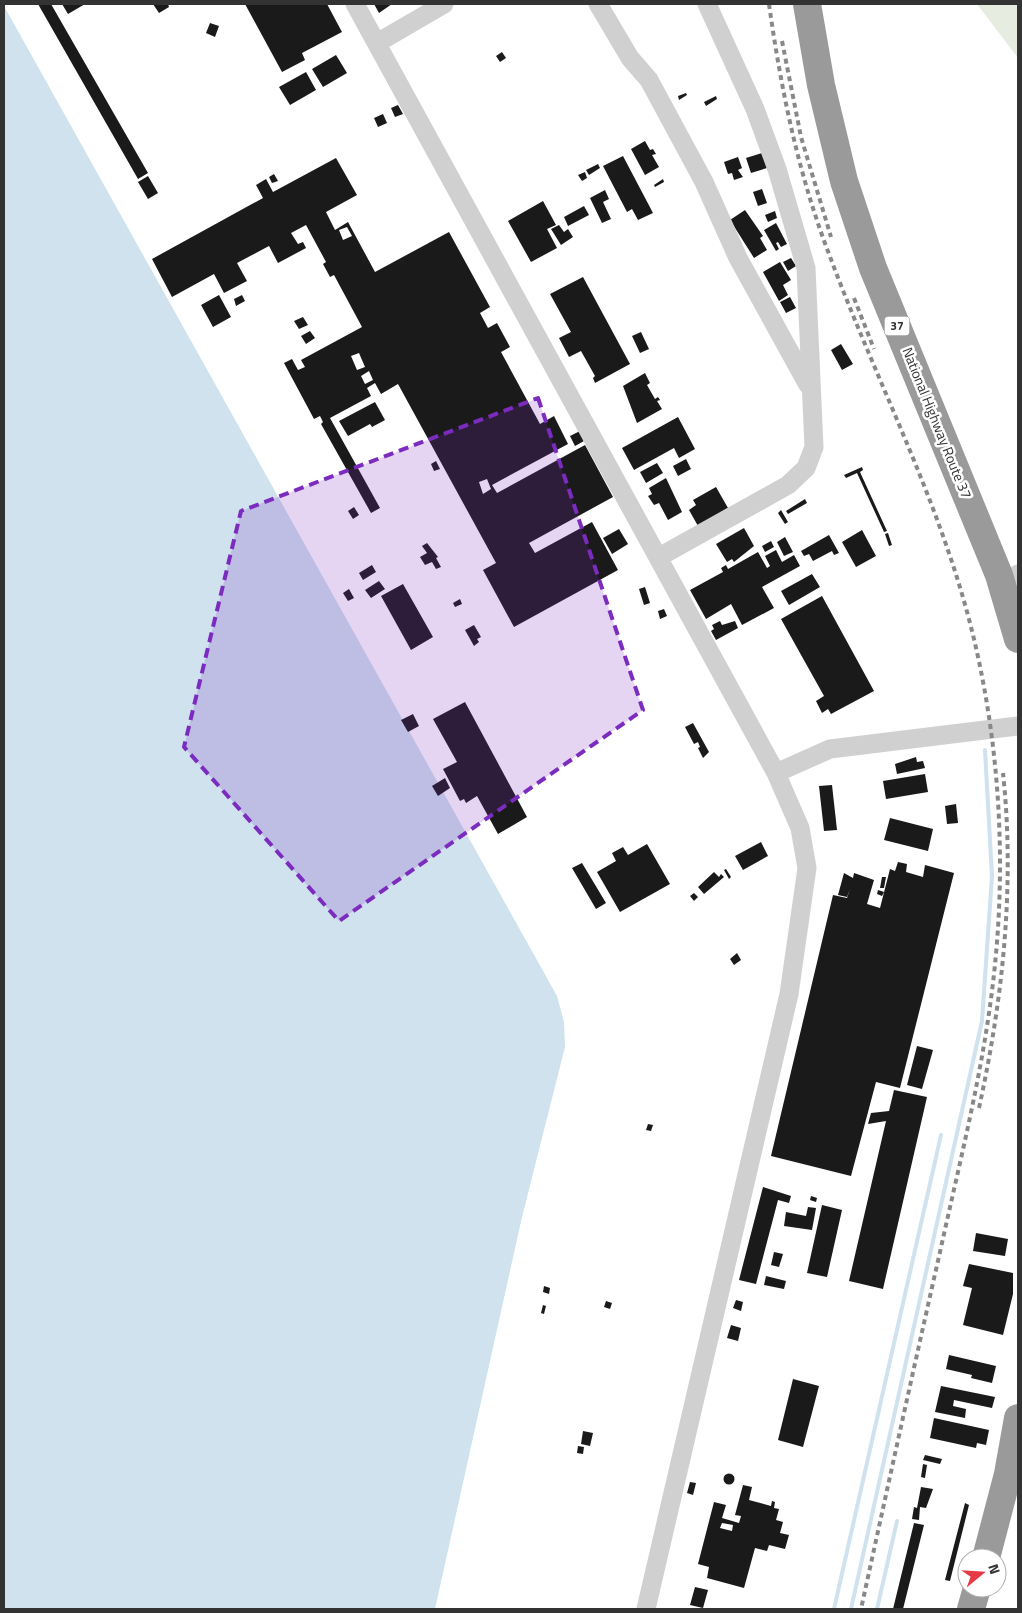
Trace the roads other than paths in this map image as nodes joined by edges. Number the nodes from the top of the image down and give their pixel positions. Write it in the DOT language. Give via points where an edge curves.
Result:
graph roads {
  1 [pos="355,4"];
  2 [pos="444,4"];
  3 [pos="598,4"];
  4 [pos="708,4"];
  5 [pos="807,4"];
  6 [pos="377,43"];
  7 [pos="811,390"];
  8 [pos="659,557"];
  9 [pos="1010,578"];
  10 [pos="1018,639"];
  11 [pos="1018,726"];
  12 [pos="776,773"];
  13 [pos="1018,1418"];
  14 [pos="989,1548"];
  15 [pos="646,1609"];
  1 -- 6 [label="street"];
  2 -- 6 [label="street"];
  3 -- 7 [label="street" via="630,58 649,80 704,182 738,258"];
  4 -- 7 [label="street" via="755,109 778,169 798,238 806,268"];
  5 -- 9 [label="highway, National Highway Route 37 / 37" via="832,133 870,260"];
  6 -- 8 [label="street"];
  7 -- 8 [label="street" via="814,447 806,468 788,485"];
  8 -- 12 [label="street"];
  9 -- 10 [label="highway, National Highway Route 37 / 37"];
  11 -- 12 [label="street" via="830,749"];
  12 -- 15 [label="street" via="800,828 807,868 789,994"];
  13 -- 14 [label="highway" via="1008,1474"];
}
